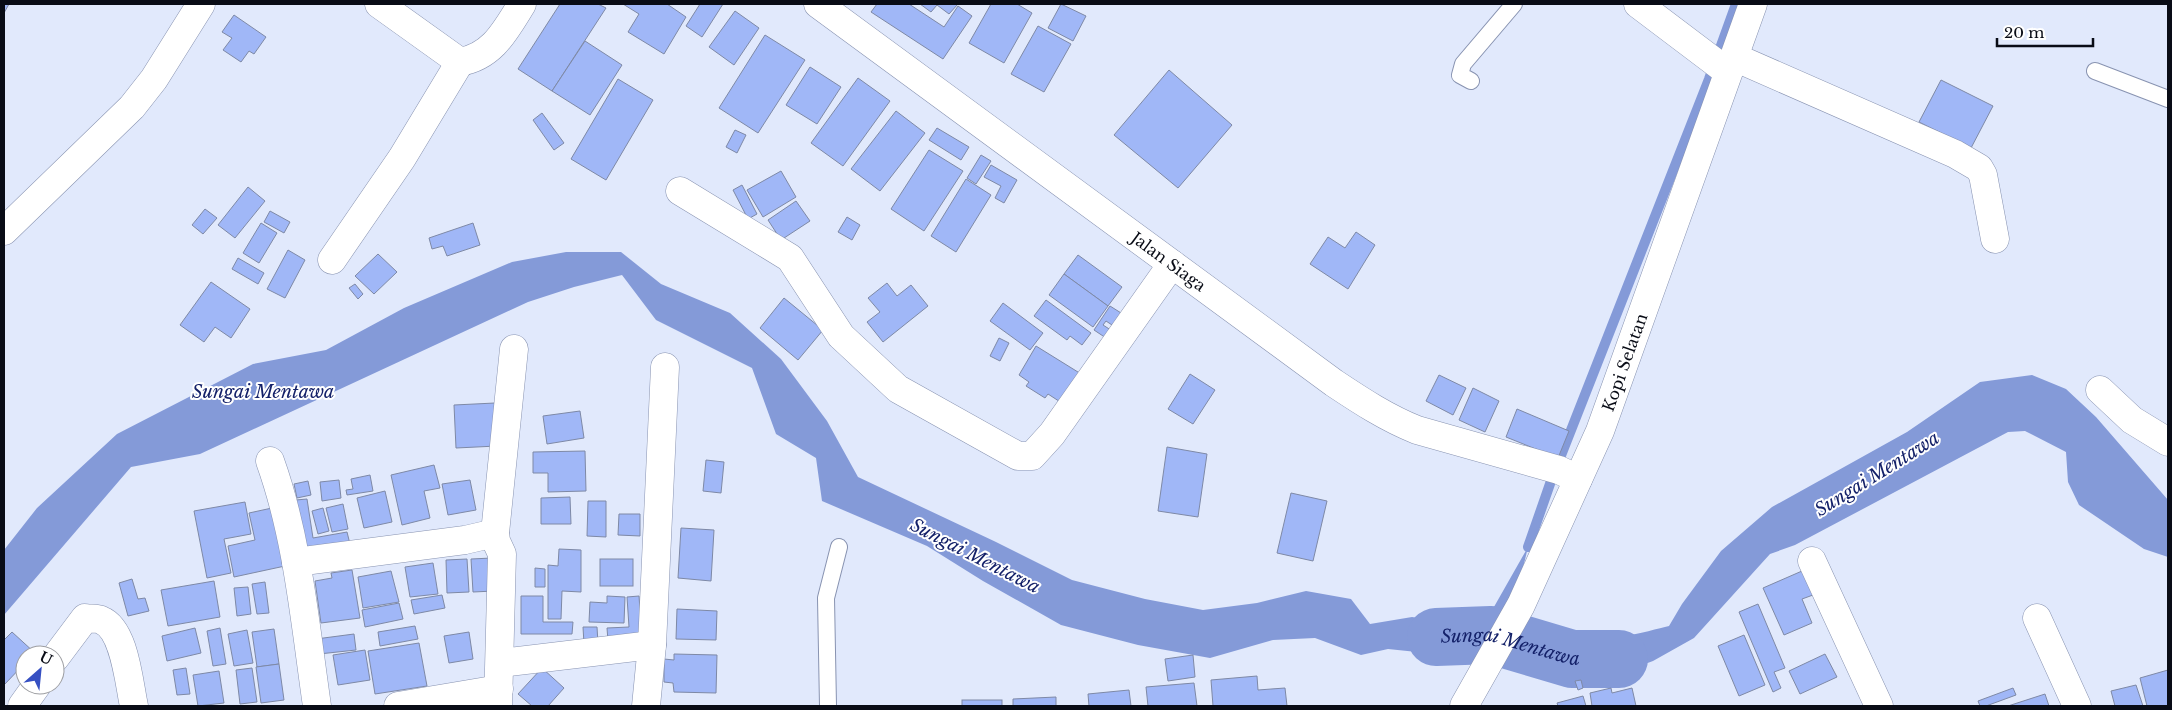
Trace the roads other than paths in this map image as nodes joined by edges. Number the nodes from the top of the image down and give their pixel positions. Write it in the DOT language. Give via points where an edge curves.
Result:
graph roads {
  1 [pos="201,4"];
  2 [pos="379,4"];
  3 [pos="522,4"];
  4 [pos="818,4"];
  5 [pos="1514,4"];
  6 [pos="1638,4"];
  7 [pos="1753,4"];
  8 [pos="460,62"];
  9 [pos="1721,62"];
  10 [pos="2095,71"];
  11 [pos="1471,81"];
  12 [pos="2168,99"];
  13 [pos="680,191"];
  14 [pos="4,230"];
  15 [pos="1995,238"];
  16 [pos="332,260"];
  17 [pos="1172,264"];
  18 [pos="514,349"];
  19 [pos="665,367"];
  20 [pos="2100,390"];
  21 [pos="2168,442"];
  22 [pos="270,461"];
  23 [pos="1561,471"];
  24 [pos="494,533"];
  25 [pos="839,547"];
  26 [pos="1812,561"];
  27 [pos="296,562"];
  28 [pos="2037,618"];
  29 [pos="65,645"];
  30 [pos="652,645"];
  31 [pos="499,686"];
  32 [pos="30,695"];
  33 [pos="22,706"];
  34 [pos="134,706"];
  35 [pos="317,706"];
  36 [pos="398,706"];
  37 [pos="646,706"];
  38 [pos="828,706"];
  39 [pos="1464,706"];
  40 [pos="1879,706"];
  41 [pos="2077,706"];
  1 -- 14 [label="street" via="160,71 132,107"];
  2 -- 8 [label="street"];
  3 -- 8 [label="street" via="488,51 474,60"];
  4 -- 17 [label="street, Jalan Siaga"];
  5 -- 11 [label="lane" via="1463,64 1460,75"];
  6 -- 9 [label="street"];
  7 -- 9 [label="street, Kopi Selatan"];
  8 -- 16 [label="street" via="402,158"];
  9 -- 15 [label="street" via="1955,154 1978,168 1983,175"];
  9 -- 23 [label="street, Kopi Selatan" via="1600,431"];
  10 -- 12 [label="lane"];
  13 -- 17 [label="street" via="790,258 841,336 898,389 1018,456 1032,456 1052,434"];
  17 -- 23 [label="street, Jalan Siaga" via="1334,383 1382,414 1417,430"];
  18 -- 24 [label="street"];
  19 -- 30 [label="street"];
  20 -- 21 [label="street" via="2132,420"];
  22 -- 27 [label="street"];
  23 -- 39 [label="street, Kopi Selatan" via="1521,605"];
  24 -- 27 [label="street" via="465,540"];
  24 -- 31 [label="street" via="502,554"];
  25 -- 38 [label="lane" via="826,598"];
  26 -- 40 [label="street"];
  27 -- 35 [label="street"];
  28 -- 41 [label="street"];
  29 -- 34 [label="street" via="85,618 100,619 108,624 120,641"];
  30 -- 31 [label="street"];
  30 -- 37 [label="street"];
  31 -- 36 [label="street"];
  32 -- 33 [label="street"];
}
